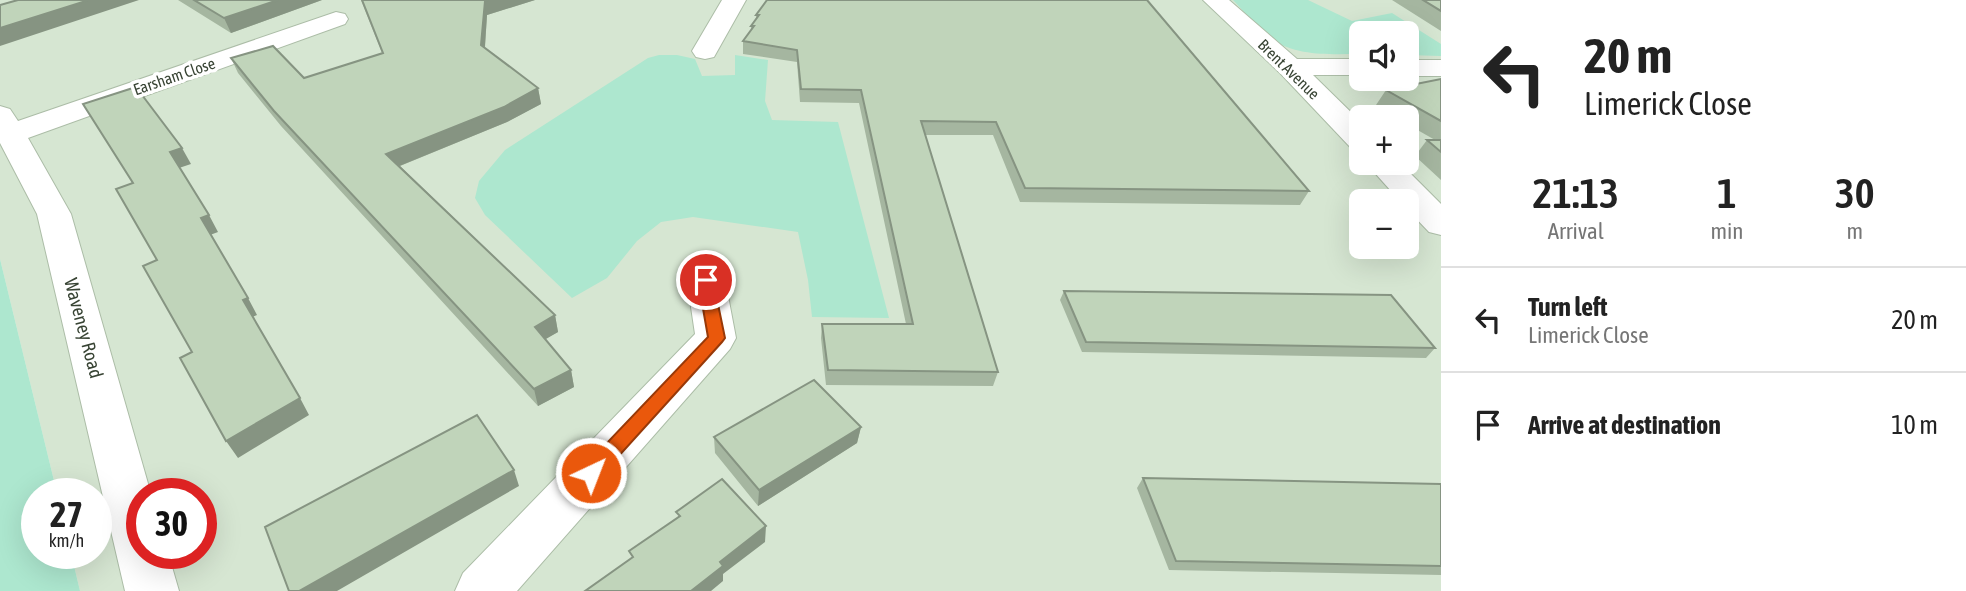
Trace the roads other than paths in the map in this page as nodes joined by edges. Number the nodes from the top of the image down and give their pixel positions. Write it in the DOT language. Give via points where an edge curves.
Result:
graph roads {
  1 [pos="734,0"];
  2 [pos="1215,0"];
  3 [pos="336,19"];
  4 [pos="705,51"];
  5 [pos="1290,66"];
  6 [pos="1349,67"];
  7 [pos="1419,68"];
  8 [pos="1441,68"];
  9 [pos="6,124"];
  10 [pos="1349,127"];
  11 [pos="1393,175"];
  12 [pos="1441,225"];
  13 [pos="706,280"];
  14 [pos="126,491"];
  15 [pos="146,569"];
  16 [pos="152,591"];
  17 [pos="482,591"];
  1 -- 4 [label="street"];
  2 -- 5 [label="street, Brent Avenue"];
  3 -- 9 [label="street, Earsham Close"];
  5 -- 6 [label="street"];
  5 -- 10 [label="street, Brent Avenue"];
  7 -- 8 [label="street"];
  9 -- 14 [label="street, Waveney Road" via="54,214"];
  11 -- 12 [label="street"];
  13 -- 17 [label="street" via="716,338"];
  15 -- 16 [label="street, Waveney Road"];
}
